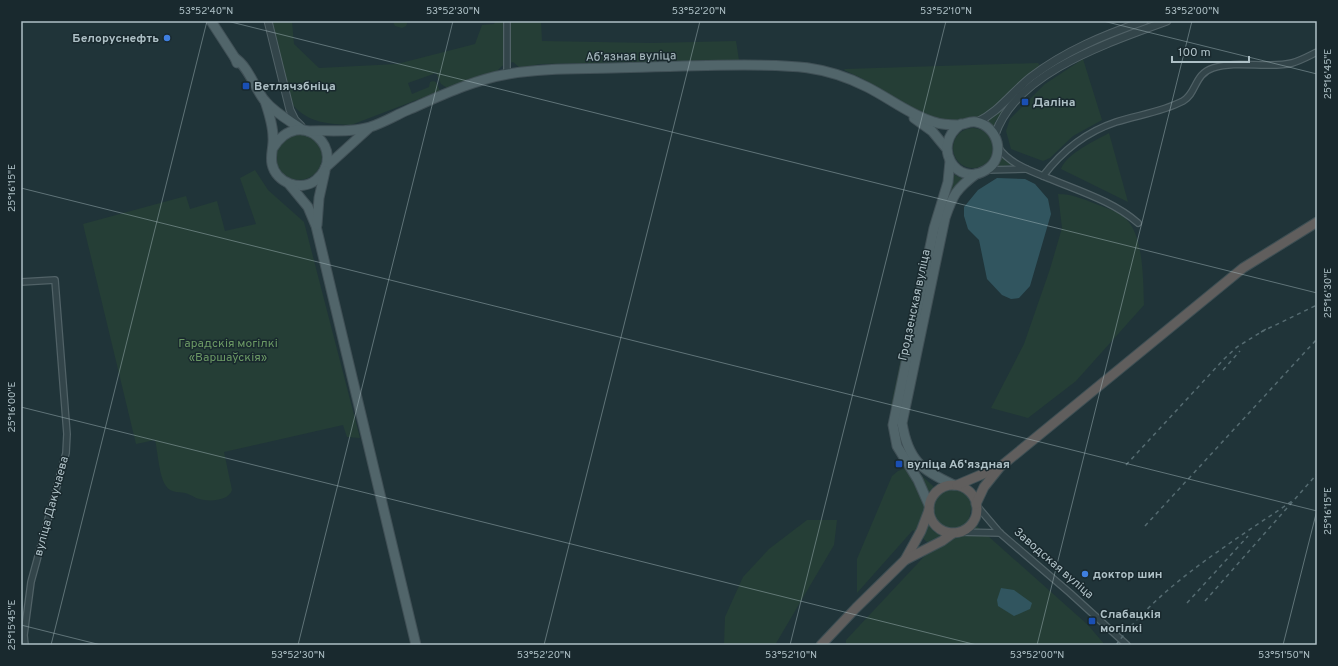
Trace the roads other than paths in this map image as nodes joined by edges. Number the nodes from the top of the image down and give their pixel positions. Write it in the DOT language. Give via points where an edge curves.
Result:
graph roads {
  1 [pos="212,21"];
  2 [pos="268,21"];
  3 [pos="507,21"];
  4 [pos="1144,21"];
  5 [pos="1168,21"];
  6 [pos="1317,52"];
  7 [pos="507,74"];
  8 [pos="285,89"];
  9 [pos="265,101"];
  10 [pos="896,104"];
  11 [pos="278,113"];
  12 [pos="977,122"];
  13 [pos="961,124"];
  14 [pos="369,128"];
  15 [pos="305,130"];
  16 [pos="995,135"];
  17 [pos="998,147"];
  18 [pos="273,148"];
  19 [pos="946,148"];
  20 [pos="950,161"];
  21 [pos="325,168"];
  22 [pos="1028,169"];
  23 [pos="987,170"];
  24 [pos="976,174"];
  25 [pos="1043,176"];
  26 [pos="289,184"];
  27 [pos="1317,222"];
  28 [pos="1138,223"];
  29 [pos="316,226"];
  30 [pos="21,282"];
  31 [pos="1000,467"];
  32 [pos="955,485"];
  33 [pos="976,505"];
  34 [pos="929,507"];
  35 [pos="955,533"];
  36 [pos="1000,533"];
  37 [pos="905,560"];
  38 [pos="25,645"];
  39 [pos="416,645"];
  40 [pos="821,645"];
  41 [pos="1127,645"];
  1 -- 9 [label="main road" via="236,58 237,65 245,70"];
  2 -- 8 [label="street"];
  3 -- 7 [label="street"];
  4 -- 12 [label="street, Абʼязная вуліца" via="1099,37 1046,66 996,111"];
  5 -- 16 [label="street" via="1096,47 1049,74 1005,112"];
  6 -- 25 [label="street" via="1291,63 1233,64 1212,68 1200,75 1190,95 1184,100 1152,113 1108,125 1086,135 1051,165"];
  7 -- 10 [label="main road, Абʼязная вуліца" via="544,70 806,66 822,69 865,86"];
  7 -- 14 [label="main road, Абʼязная вуліца" via="472,84"];
  8 -- 11 [label="street" via="285,107 283,112"];
  8 -- 15 [label="street" via="295,120"];
  9 -- 11 [label="main road"];
  9 -- 18 [label="main road" via="272,126"];
  10 -- 13 [label="main road, Абʼязная вуліца" via="932,122 945,125"];
  10 -- 19 [label="main road, Абʼязная вуліца" via="932,131"];
  11 -- 15 [label="main road"];
  12 -- 13 [label="main road, Абʼязная вуліца"];
  12 -- 16 [label="main road" via="988,127"];
  13 -- 19 [label="main road" via="950,134"];
  14 -- 15 [label="main road, Абʼязная вуліца" via="340,131"];
  14 -- 21 [label="main road, Абʼязная вуліца"];
  15 -- 18 [label="main road" via="282,135"];
  15 -- 21 [label="main road" via="317,136 325,147"];
  16 -- 17 [label="main road"];
  17 -- 22 [label="street" via="1004,156"];
  17 -- 23 [label="main road" via="997,156"];
  18 -- 26 [label="main road" via="271,157 276,173"];
  19 -- 20 [label="main road, Абʼязная вуліца"];
  20 -- 24 [label="main road" via="956,168"];
  20 -- 34 [label="main road, Гродзенская вуліца" via="948,182 934,228 893,425 897,446 918,480"];
  21 -- 26 [label="main road" via="321,176 310,183 298,186"];
  21 -- 29 [label="main road"];
  22 -- 23 [label="street"];
  22 -- 25 [label="street"];
  23 -- 24 [label="main road"];
  24 -- 32 [label="main road, Гродзенская вуліца" via="960,186 953,196 945,218 902,423 909,451 928,472"];
  25 -- 28 [label="street" via="1121,209"];
  26 -- 29 [label="main road" via="308,207"];
  27 -- 31 [label="highway" via="1231,278"];
  29 -- 39 [label="main road"];
  30 -- 38 [label="street, вуліца Дакучаева" via="55,280 67,434 66,453 30,582"];
  31 -- 32 [label="highway"];
  31 -- 33 [label="highway" via="984,487"];
  32 -- 33 [label="highway" via="969,491"];
  32 -- 34 [label="highway" via="938,490"];
  33 -- 35 [label="highway" via="976,515 972,523"];
  33 -- 36 [label="street, Заводская вуліца"];
  34 -- 35 [label="highway" via="931,519 936,526"];
  34 -- 37 [label="highway" via="921,531"];
  35 -- 36 [label="street, Заводская вуліца"];
  35 -- 37 [label="highway"];
  36 -- 41 [label="street, Заводская вуліца"];
  37 -- 40 [label="highway"];
}
